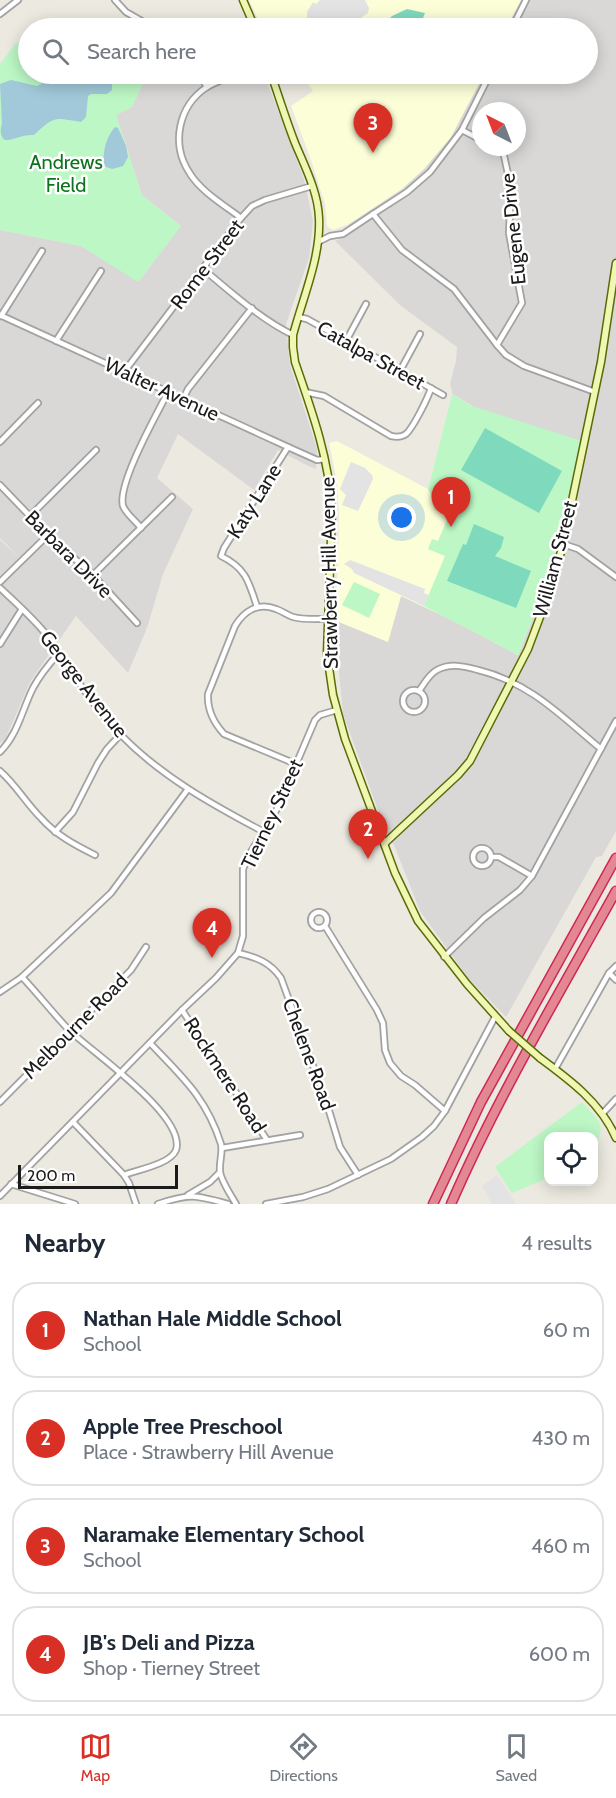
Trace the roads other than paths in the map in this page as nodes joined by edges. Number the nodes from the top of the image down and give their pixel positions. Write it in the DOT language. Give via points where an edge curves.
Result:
graph roads {
  1 [pos="18,0"];
  2 [pos="115,0"];
  3 [pos="243,0"];
  4 [pos="526,0"];
  5 [pos="0,14"];
  6 [pos="136,18"];
  7 [pos="251,18"];
  8 [pos="517,18"];
  9 [pos="205,84"];
  10 [pos="214,84"];
  11 [pos="275,84"];
  12 [pos="485,84"];
  13 [pos="207,87"];
  14 [pos="462,130"];
  15 [pos="472,135"];
  16 [pos="504,156"];
  17 [pos="312,186"];
  18 [pos="374,214"];
  19 [pos="240,218"];
  20 [pos="318,242"];
  21 [pos="42,251"];
  22 [pos="616,263"];
  23 [pos="203,269"];
  24 [pos="101,271"];
  25 [pos="366,304"];
  26 [pos="252,308"];
  27 [pos="608,315"];
  28 [pos="1,316"];
  29 [pos="298,317"];
  30 [pos="616,319"];
  31 [pos="420,334"];
  32 [pos="293,335"];
  33 [pos="56,341"];
  34 [pos="346,341"];
  35 [pos="497,345"];
  36 [pos="400,371"];
  37 [pos="124,372"];
  38 [pos="431,388"];
  39 [pos="168,392"];
  40 [pos="305,392"];
  41 [pos="595,392"];
  42 [pos="443,395"];
  43 [pos="183,399"];
  44 [pos="38,403"];
  45 [pos="0,442"];
  46 [pos="288,447"];
  47 [pos="96,450"];
  48 [pos="325,459"];
  49 [pos="0,485"];
  50 [pos="172,497"];
  51 [pos="30,516"];
  52 [pos="141,528"];
  53 [pos="48,534"];
  54 [pos="563,544"];
  55 [pos="93,575"];
  56 [pos="616,577"];
  57 [pos="0,582"];
  58 [pos="0,588"];
  59 [pos="257,607"];
  60 [pos="22,609"];
  61 [pos="327,619"];
  62 [pos="137,623"];
  63 [pos="0,644"];
  64 [pos="59,653"];
  65 [pos="511,682"];
  66 [pos="419,691"];
  67 [pos="337,710"];
  68 [pos="616,722"];
  69 [pos="120,735"];
  70 [pos="601,749"];
  71 [pos="0,752"];
  72 [pos="296,764"];
  73 [pos="0,771"];
  74 [pos="188,789"];
  75 [pos="264,831"];
  76 [pos="55,832"];
  77 [pos="385,843"];
  78 [pos="95,855"];
  79 [pos="491,857"];
  80 [pos="616,858"];
  81 [pos="532,876"];
  82 [pos="616,891"];
  83 [pos="325,926"];
  84 [pos="146,948"];
  85 [pos="238,953"];
  86 [pos="444,957"];
  87 [pos="616,966"];
  88 [pos="609,973"];
  89 [pos="22,977"];
  90 [pos="616,980"];
  91 [pos="0,992"];
  92 [pos="182,1010"];
  93 [pos="495,1017"];
  94 [pos="70,1030"];
  95 [pos="150,1043"];
  96 [pos="555,1069"];
  97 [pos="121,1072"];
  98 [pos="616,1099"];
  99 [pos="0,1102"];
  100 [pos="445,1111"];
  101 [pos="603,1113"];
  102 [pos="73,1122"];
  103 [pos="300,1135"];
  104 [pos="616,1138"];
  105 [pos="267,1140"];
  106 [pos="222,1148"];
  107 [pos="219,1173"];
  108 [pos="123,1175"];
  109 [pos="358,1175"];
  110 [pos="11,1184"];
  111 [pos="187,1195"];
  112 [pos="0,1196"];
  113 [pos="303,1197"];
  114 [pos="75,1204"];
  115 [pos="136,1204"];
  116 [pos="158,1204"];
  117 [pos="228,1204"];
  118 [pos="236,1204"];
  119 [pos="266,1204"];
  120 [pos="306,1204"];
  121 [pos="433,1204"];
  122 [pos="451,1204"];
  1 -- 5 [label="street"];
  2 -- 6 [label="street"];
  3 -- 7 [label="main road"];
  4 -- 8 [label="street"];
  9 -- 13 [label="street"];
  10 -- 13 [label="street"];
  11 -- 17 [label="main road, Strawberry Hill Avenue"];
  12 -- 14 [label="street"];
  13 -- 19 [label="street" via="185,111 178,140 182,158 203,188"];
  14 -- 15 [label="street"];
  14 -- 18 [label="street" via="430,172"];
  16 -- 35 [label="street, Eugene Drive" via="511,188 510,233 522,303"];
  17 -- 19 [label="street, Rome Street" via="265,200"];
  17 -- 20 [label="main road, Strawberry Hill Avenue" via="319,217"];
  18 -- 20 [label="street" via="343,234"];
  18 -- 35 [label="street" via="402,250 454,289"];
  19 -- 23 [label="street, Rome Street"];
  20 -- 29 [label="main road, Strawberry Hill Avenue"];
  21 -- 28 [label="street"];
  22 -- 27 [label="main road, William Street"];
  23 -- 26 [label="street"];
  23 -- 37 [label="street, Rome Street"];
  24 -- 33 [label="street"];
  25 -- 34 [label="street"];
  26 -- 32 [label="street"];
  26 -- 43 [label="street"];
  27 -- 30 [label="street"];
  27 -- 41 [label="main road, William Street"];
  28 -- 33 [label="street, Walter Avenue"];
  29 -- 32 [label="main road, Strawberry Hill Avenue"];
  29 -- 34 [label="street, Catalpa Street"];
  31 -- 36 [label="street"];
  32 -- 40 [label="main road, Strawberry Hill Avenue"];
  33 -- 37 [label="street, Walter Avenue"];
  34 -- 36 [label="street, Catalpa Street"];
  35 -- 41 [label="street" via="517,363"];
  36 -- 38 [label="street, Catalpa Street"];
  37 -- 39 [label="street, Walter Avenue"];
  38 -- 40 [label="street" via="411,427 400,437 391,436 324,396"];
  38 -- 42 [label="street, Catalpa Street"];
  39 -- 43 [label="street, Walter Avenue"];
  39 -- 52 [label="street" via="137,454 122,498 125,509"];
  40 -- 48 [label="main road, Strawberry Hill Avenue"];
  41 -- 54 [label="main road, William Street"];
  43 -- 46 [label="street, Walter Avenue"];
  44 -- 45 [label="street"];
  46 -- 48 [label="street, Walter Avenue" via="318,460"];
  46 -- 59 [label="street, Katy Lane" via="222,556 243,571"];
  47 -- 51 [label="street"];
  48 -- 61 [label="main road, Strawberry Hill Avenue" via="332,510"];
  49 -- 51 [label="street, Barbara Drive"];
  50 -- 52 [label="street"];
  51 -- 53 [label="street, Barbara Drive"];
  52 -- 55 [label="street"];
  53 -- 55 [label="street, Barbara Drive"];
  53 -- 57 [label="street"];
  54 -- 56 [label="street" via="578,549"];
  54 -- 65 [label="main road, William Street" via="541,617"];
  55 -- 62 [label="street, Barbara Drive"];
  58 -- 60 [label="street, George Avenue"];
  59 -- 61 [label="street" via="274,608 296,618"];
  59 -- 72 [label="street" via="235,626 208,703 224,734"];
  60 -- 63 [label="street"];
  60 -- 64 [label="street, George Avenue"];
  61 -- 67 [label="main road, Strawberry Hill Avenue" via="327,654"];
  64 -- 69 [label="street, George Avenue"];
  64 -- 71 [label="street" via="34,687 14,734"];
  65 -- 66 [label="street" via="457,665 436,671"];
  65 -- 70 [label="street" via="552,706"];
  65 -- 77 [label="main road, William Street" via="470,761"];
  66 -- 66 [label="street" via="412,690 403,697 407,710 414,712 423,707 424,696"];
  67 -- 72 [label="street, Tierney Street" via="315,720"];
  67 -- 77 [label="main road, Strawberry Hill Avenue"];
  68 -- 70 [label="street"];
  69 -- 74 [label="street, George Avenue"];
  69 -- 76 [label="street" via="98,763 73,812"];
  70 -- 81 [label="street"];
  72 -- 75 [label="street, Tierney Street" via="278,809"];
  73 -- 76 [label="street"];
  74 -- 75 [label="street, George Avenue"];
  74 -- 89 [label="street" via="111,893"];
  75 -- 85 [label="street, Tierney Street" via="243,869 243,936"];
  76 -- 78 [label="street"];
  77 -- 86 [label="main road, Strawberry Hill Avenue" via="414,913"];
  79 -- 81 [label="street" via="499,857"];
  80 -- 121 [label="highway" via="481,1102"];
  81 -- 86 [label="street"];
  82 -- 122 [label="highway" via="506,1091"];
  83 -- 100 [label="street" via="377,1010 390,1063"];
  84 -- 94 [label="street, Melbourne Road" via="131,970"];
  85 -- 92 [label="street"];
  85 -- 109 [label="street, Chelene Road" via="264,961 281,978 340,1147"];
  86 -- 93 [label="main road, Strawberry Hill Avenue"];
  87 -- 88 [label="street"];
  88 -- 90 [label="street"];
  88 -- 96 [label="street"];
  89 -- 91 [label="street"];
  89 -- 94 [label="street"];
  92 -- 95 [label="street"];
  92 -- 105 [label="street, Rockmere Road"];
  93 -- 96 [label="main road, Strawberry Hill Avenue, bridge"];
  93 -- 100 [label="street"];
  94 -- 97 [label="street"];
  94 -- 99 [label="street, Melbourne Road"];
  95 -- 97 [label="street"];
  95 -- 106 [label="street" via="202,1100"];
  96 -- 101 [label="main road, Strawberry Hill Avenue"];
  97 -- 102 [label="street"];
  97 -- 108 [label="street" via="166,1119 177,1143 167,1161"];
  98 -- 101 [label="street"];
  100 -- 109 [label="street" via="422,1137 391,1159"];
  101 -- 104 [label="main road, Strawberry Hill Avenue"];
  102 -- 108 [label="street"];
  102 -- 110 [label="street"];
  103 -- 105 [label="street"];
  105 -- 106 [label="street"];
  106 -- 107 [label="street"];
  107 -- 111 [label="street"];
  107 -- 118 [label="street"];
  108 -- 115 [label="street"];
  109 -- 113 [label="street"];
  110 -- 112 [label="street"];
  110 -- 114 [label="street"];
  111 -- 116 [label="street"];
  111 -- 117 [label="street"];
  113 -- 119 [label="street"];
  113 -- 120 [label="street"];
}
